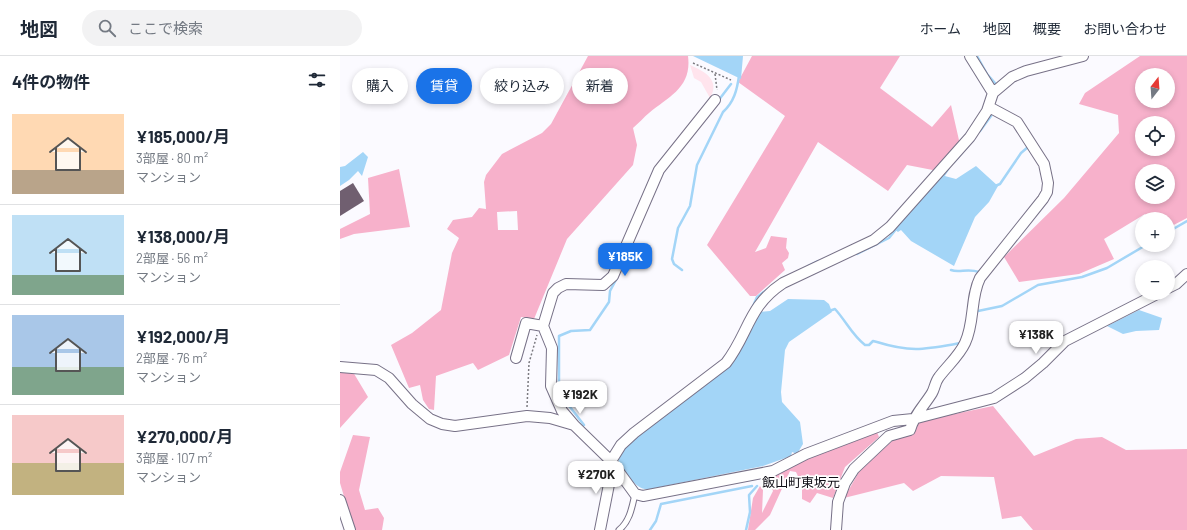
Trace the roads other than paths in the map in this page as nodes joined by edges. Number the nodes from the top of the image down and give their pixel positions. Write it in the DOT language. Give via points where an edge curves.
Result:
graph roads {
  1 [pos="970,56"];
  2 [pos="1083,56"];
  3 [pos="993,93"];
  4 [pos="715,100"];
  5 [pos="989,107"];
  6 [pos="1187,274"];
  7 [pos="1175,284"];
  8 [pos="1145,300"];
  9 [pos="541,326"];
  10 [pos="516,358"];
  11 [pos="340,367"];
  12 [pos="913,419"];
  13 [pos="574,425"];
  14 [pos="612,462"];
  15 [pos="635,494"];
  16 [pos="340,500"];
  17 [pos="350,530"];
  18 [pos="600,530"];
  19 [pos="619,530"];
  20 [pos="836,530"];
  1 -- 3 [label="street"];
  2 -- 3 [label="street" via="1026,71 1012,77"];
  3 -- 5 [label="street"];
  4 -- 9 [label="street" via="659,170 613,276 603,285 566,284 558,288 553,293"];
  5 -- 12 [label="street" via="1017,122 1044,164 1047,192 980,278 965,343 938,378 932,392"];
  5 -- 14 [label="street" via="970,137 890,227 874,240 773,290 754,311 726,363 634,433 621,445"];
  6 -- 7 [label="street"];
  8 -- 12 [label="street" via="1065,341 1025,378 994,398"];
  9 -- 10 [label="street" via="526,323"];
  9 -- 13 [label="street" via="552,348 551,386 562,411"];
  11 -- 13 [label="street" via="376,370 389,378 412,404 430,419 442,424 455,426 527,416 550,418"];
  12 -- 15 [label="street" via="893,421 806,454 773,471 643,496"];
  12 -- 20 [label="street" via="910,430 889,436 854,469 838,502"];
  13 -- 14 [label="street"];
  14 -- 15 [label="street"];
  14 -- 18 [label="street"];
  15 -- 19 [label="lane" via="630,514"];
  16 -- 17 [label="street"];
}
